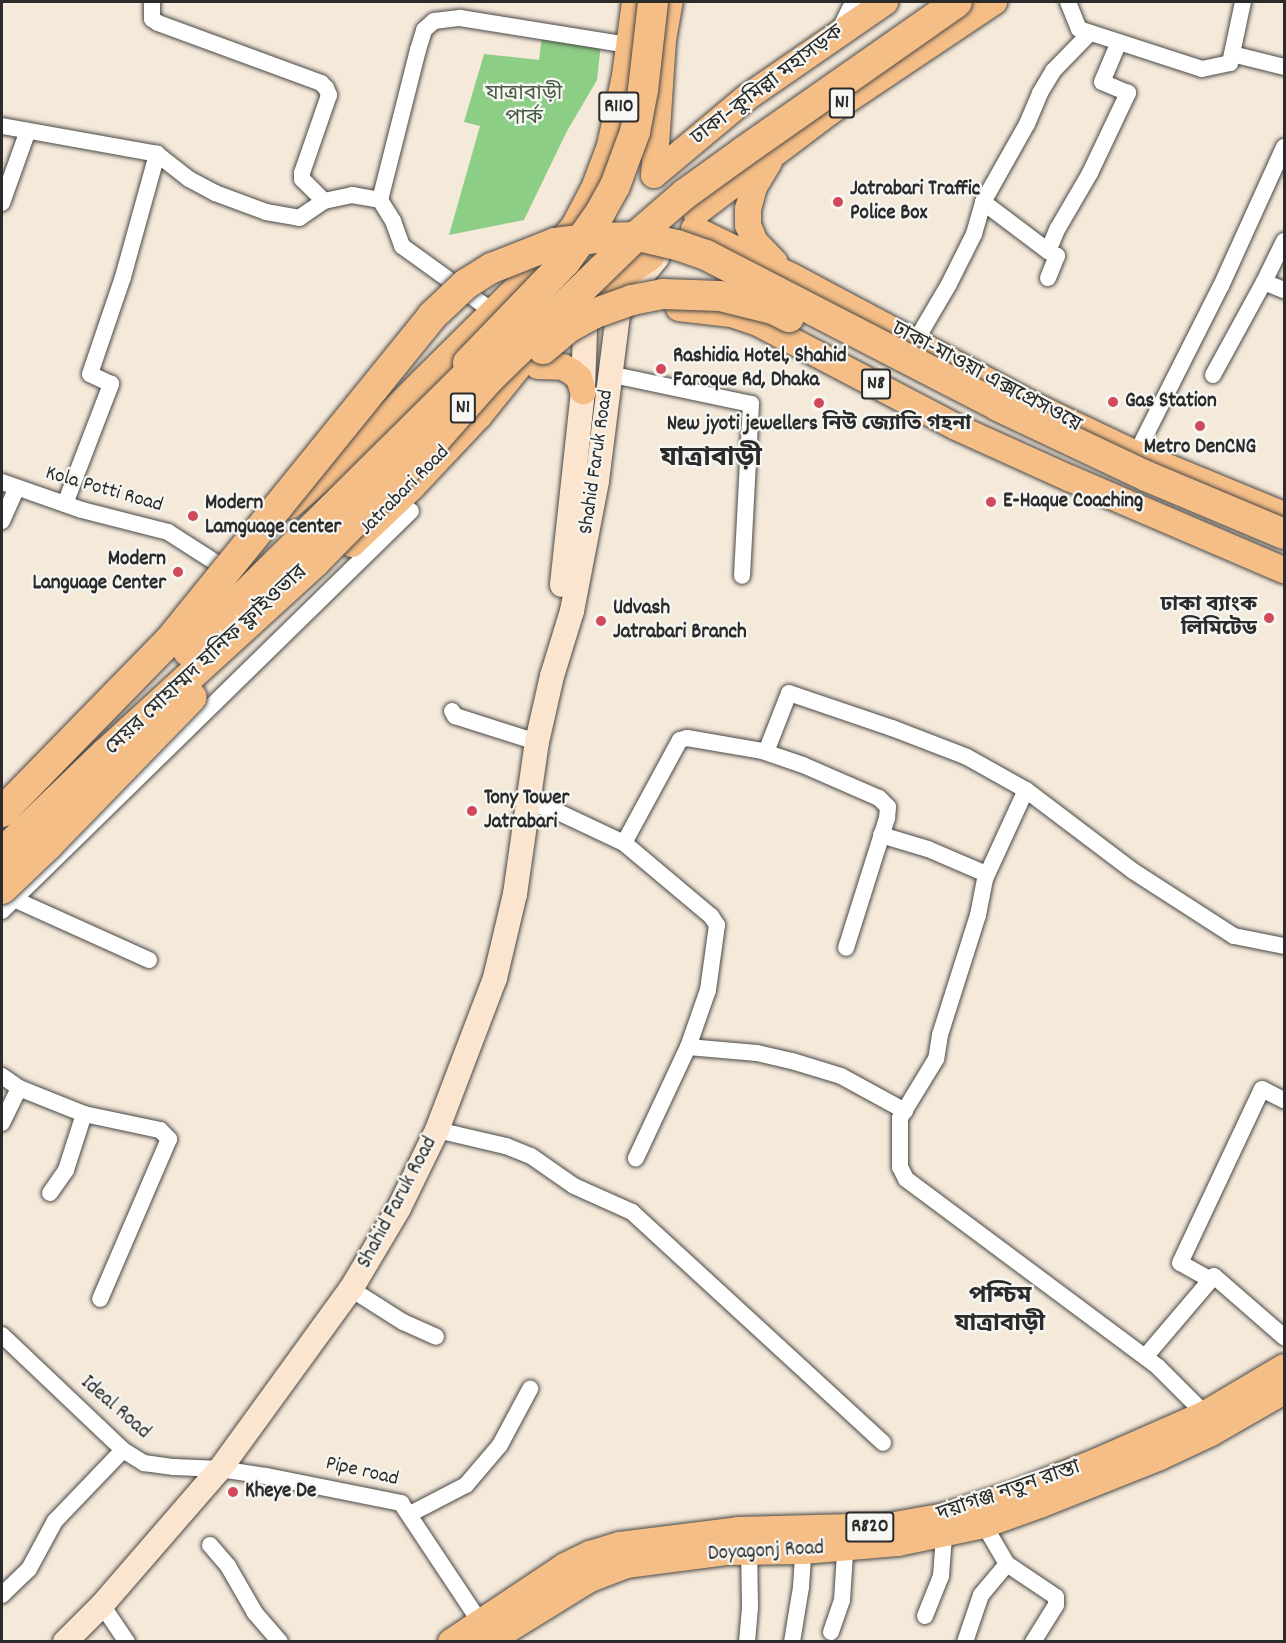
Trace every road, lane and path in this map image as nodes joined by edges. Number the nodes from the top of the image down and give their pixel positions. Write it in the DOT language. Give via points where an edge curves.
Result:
graph roads {
  1 [pos="152,2"];
  2 [pos="635,2"];
  3 [pos="653,2"];
  4 [pos="670,2"];
  5 [pos="853,2"];
  6 [pos="885,2"];
  7 [pos="927,2"];
  8 [pos="957,2"];
  9 [pos="994,2"];
  10 [pos="1068,2"];
  11 [pos="1243,2"];
  12 [pos="838,33"];
  13 [pos="1090,33"];
  14 [pos="1119,42"];
  15 [pos="629,45"];
  16 [pos="1232,54"];
  17 [pos="1284,67"];
  18 [pos="657,119"];
  19 [pos="2,126"];
  20 [pos="27,133"];
  21 [pos="691,144"];
  22 [pos="782,145"];
  23 [pos="1284,147"];
  24 [pos="157,154"];
  25 [pos="654,176"];
  26 [pos="380,200"];
  27 [pos="324,201"];
  28 [pos="983,202"];
  29 [pos="2,203"];
  30 [pos="615,216"];
  31 [pos="695,221"];
  32 [pos="1284,241"];
  33 [pos="554,251"];
  34 [pos="1048,251"];
  35 [pos="654,258"];
  36 [pos="791,276"];
  37 [pos="1048,278"];
  38 [pos="1264,282"];
  39 [pos="1284,290"];
  40 [pos="586,300"];
  41 [pos="492,311"];
  42 [pos="618,314"];
  43 [pos="584,332"];
  44 [pos="915,342"];
  45 [pos="538,366"];
  46 [pos="609,374"];
  47 [pos="1213,375"];
  48 [pos="583,391"];
  49 [pos="438,401"];
  50 [pos="479,416"];
  51 [pos="436,439"];
  52 [pos="1136,454"];
  53 [pos="9,485"];
  54 [pos="65,504"];
  55 [pos="411,511"];
  56 [pos="1284,515"];
  57 [pos="2,522"];
  58 [pos="1284,534"];
  59 [pos="1284,553"];
  60 [pos="315,562"];
  61 [pos="221,566"];
  62 [pos="1284,570"];
  63 [pos="742,576"];
  64 [pos="552,676"];
  65 [pos="452,711"];
  66 [pos="537,742"];
  67 [pos="766,753"];
  68 [pos="1026,790"];
  69 [pos="2,801"];
  70 [pos="528,802"];
  71 [pos="2,812"];
  72 [pos="2,829"];
  73 [pos="881,835"];
  74 [pos="624,843"];
  75 [pos="2,853"];
  76 [pos="2,875"];
  77 [pos="985,879"];
  78 [pos="9,894"];
  79 [pos="2,911"];
  80 [pos="1284,946"];
  81 [pos="846,948"];
  82 [pos="149,960"];
  83 [pos="688,1047"];
  84 [pos="2,1076"];
  85 [pos="19,1088"];
  86 [pos="1284,1100"];
  87 [pos="905,1111"];
  88 [pos="84,1114"];
  89 [pos="2,1123"];
  90 [pos="437,1130"];
  91 [pos="636,1158"];
  92 [pos="50,1193"];
  93 [pos="1211,1280"];
  94 [pos="351,1289"];
  95 [pos="100,1299"];
  96 [pos="2,1335"];
  97 [pos="436,1337"];
  98 [pos="1284,1337"];
  99 [pos="1145,1357"];
  100 [pos="1284,1367"];
  101 [pos="530,1389"];
  102 [pos="1284,1391"];
  103 [pos="1205,1414"];
  104 [pos="883,1443"];
  105 [pos="123,1450"];
  106 [pos="220,1469"];
  107 [pos="410,1514"];
  108 [pos="980,1516"];
  109 [pos="945,1525"];
  110 [pos="846,1538"];
  111 [pos="749,1540"];
  112 [pos="804,1540"];
  113 [pos="210,1545"];
  114 [pos="1007,1564"];
  115 [pos="2,1595"];
  116 [pos="102,1605"];
  117 [pos="925,1616"];
  118 [pos="831,1632"];
  119 [pos="489,1636"];
  120 [pos="65,1641"];
  121 [pos="127,1641"];
  122 [pos="280,1641"];
  123 [pos="451,1641"];
  124 [pos="747,1641"];
  125 [pos="792,1641"];
  126 [pos="965,1641"];
  127 [pos="1033,1641"];
  1 -- 27 [label="street" via="152,19 158,23 321,82 329,95 302,179"];
  2 -- 15 [label="main road, R110"];
  3 -- 49 [label="highway, bridge" via="635,132 619,177 600,213 566,261 480,349"];
  4 -- 18 [label="main road, R110"];
  5 -- 12 [label="street"];
  6 -- 12 [label="main road, ঢাকা–কুমিল্লা মহাসড়ক"];
  7 -- 49 [label="highway, মেয়র মোহাম্মদ হানিফ ফ্লাইওভার / N1, bridge" via="776,105 661,193 621,226"];
  8 -- 51 [label="highway, মেয়র মোহাম্মদ হানিফ ফ্লাইওভার / N1, bridge" via="685,194 634,237 554,315"];
  9 -- 22 [label="main road, N1"];
  10 -- 13 [label="street" via="1079,29"];
  11 -- 16 [label="street"];
  12 -- 21 [label="main road, ঢাকা–কুমিল্লা মহাসড়ক" via="746,98"];
  13 -- 14 [label="street"];
  13 -- 28 [label="street" via="1053,71"];
  14 -- 16 [label="street" via="1202,69 1230,63"];
  14 -- 34 [label="street" via="1102,82 1128,93"];
  15 -- 26 [label="street" via="460,18 434,21 424,30"];
  15 -- 33 [label="main road, R110" via="610,146 585,207"];
  16 -- 17 [label="street"];
  18 -- 21 [label="main road" via="673,138"];
  18 -- 25 [label="main road, R110"];
  19 -- 20 [label="street"];
  20 -- 24 [label="street"];
  20 -- 29 [label="street"];
  21 -- 25 [label="main road, ঢাকা–কুমিল্লা মহাসড়ক"];
  22 -- 31 [label="main road, N1"];
  22 -- 36 [label="main road" via="754,187 748,225 755,242"];
  23 -- 52 [label="street" via="1221,285"];
  24 -- 27 [label="street" via="214,193 266,213 299,218"];
  24 -- 54 [label="street" via="123,277 90,375 111,384"];
  25 -- 30 [label="main road" via="640,178 627,188"];
  25 -- 31 [label="main road" via="681,185 693,203"];
  26 -- 27 [label="street" via="352,195"];
  26 -- 41 [label="street" via="402,246"];
  28 -- 34 [label="street"];
  28 -- 44 [label="street" via="974,234"];
  30 -- 33 [label="main road"];
  30 -- 35 [label="main road" via="623,242 640,255"];
  30 -- 40 [label="main road, Shahid Faruk Road"];
  31 -- 35 [label="main road" via="680,249"];
  31 -- 36 [label="main road, ঢাকা-মাওয়া এক্সপ্রেসওয়ে"];
  32 -- 38 [label="street"];
  33 -- 40 [label="main road"];
  33 -- 41 [label="main road"];
  34 -- 37 [label="street" via="1057,256"];
  35 -- 40 [label="main road, Jatrabari Road"];
  35 -- 42 [label="main road, Shahid Faruk Road"];
  36 -- 44 [label="main road, ঢাকা-মাওয়া এক্সপ্রেসওয়ে"];
  38 -- 39 [label="street"];
  38 -- 47 [label="street"];
  40 -- 43 [label="main road, Shahid Faruk Road"];
  40 -- 50 [label="main road, Jatrabari Road" via="526,357"];
  41 -- 61 [label="main road" via="340,462"];
  42 -- 43 [label="main road, N8"];
  42 -- 46 [label="main road, Shahid Faruk Road"];
  42 -- 62 [label="main road, N8" via="649,307 677,308 723,312 756,322 966,431"];
  43 -- 45 [label="main road, N8"];
  43 -- 48 [label="main road, Shahid Faruk Road"];
  44 -- 52 [label="main road, ঢাকা-মাওয়া এক্সপ্রেসওয়ে" via="1007,393"];
  45 -- 48 [label="main road" via="563,367 579,378"];
  45 -- 50 [label="main road, N8"];
  46 -- 63 [label="street" via="751,404"];
  46 -- 64 [label="main road, Shahid Faruk Road" via="597,481 572,611"];
  48 -- 64 [label="main road, Shahid Faruk Road"];
  49 -- 72 [label="highway, মেয়র মোহাম্মদ হানিফ ফ্লাইওভার / N1, bridge" via="148,692"];
  50 -- 76 [label="main road, Jatrabari Road" via="412,487"];
  51 -- 59 [label="highway, bridge" via="568,328 593,314 663,294 720,296 773,309 1084,467"];
  51 -- 60 [label="highway, মেয়র মোহাম্মদ হানিফ ফ্লাইওভার / N1, bridge"];
  52 -- 56 [label="main road, ঢাকা-মাওয়া এক্সপ্রেসওয়ে"];
  53 -- 54 [label="street, Kola Potti Road"];
  53 -- 57 [label="street"];
  54 -- 61 [label="street, Kola Potti Road" via="168,532"];
  55 -- 78 [label="street"];
  58 -- 71 [label="highway, bridge" via="1146,476 998,406 706,255 642,237 555,243 492,268 466,284 432,316 183,625"];
  60 -- 75 [label="highway, মেয়র মোহাম্মদ হানিফ ফ্লাইওভার / N1, bridge"];
  60 -- 78 [label="highway, bridge"];
  61 -- 69 [label="main road" via="128,672"];
  64 -- 66 [label="main road, Shahid Faruk Road"];
  65 -- 66 [label="street" via="455,716"];
  66 -- 70 [label="main road, Shahid Faruk Road"];
  67 -- 68 [label="street" via="789,693 968,757"];
  67 -- 73 [label="street" via="879,798 888,807"];
  67 -- 74 [label="street" via="687,738 680,740"];
  68 -- 77 [label="street"];
  68 -- 80 [label="street" via="1133,871 1234,936"];
  70 -- 74 [label="street"];
  70 -- 90 [label="main road, Shahid Faruk Road" via="515,894 495,978"];
  73 -- 77 [label="street" via="970,866 986,874"];
  73 -- 81 [label="street"];
  74 -- 83 [label="street" via="717,925 708,990"];
  77 -- 87 [label="street" via="936,1059"];
  78 -- 79 [label="street"];
  78 -- 82 [label="street"];
  83 -- 87 [label="street" via="757,1053 792,1061 841,1076"];
  83 -- 91 [label="street"];
  84 -- 85 [label="street"];
  85 -- 88 [label="street"];
  85 -- 89 [label="street"];
  86 -- 93 [label="street" via="1262,1089 1180,1263"];
  87 -- 99 [label="street" via="900,1118 899,1148 900,1167 906,1179"];
  88 -- 92 [label="street" via="66,1170"];
  88 -- 95 [label="street" via="160,1130 169,1139"];
  90 -- 94 [label="main road, Shahid Faruk Road" via="399,1208"];
  90 -- 104 [label="street" via="531,1156 574,1186 632,1212"];
  93 -- 98 [label="street" via="1214,1276"];
  93 -- 99 [label="street"];
  94 -- 97 [label="street" via="403,1322"];
  94 -- 106 [label="main road, Shahid Faruk Road"];
  96 -- 105 [label="street, Ideal Road"];
  99 -- 103 [label="street"];
  100 -- 103 [label="main road, দয়াগঞ্জ নতুন রাস্তা / R820"];
  101 -- 107 [label="street" via="500,1445 466,1485"];
  102 -- 108 [label="main road, R820" via="1212,1433 1160,1456 1040,1505"];
  103 -- 108 [label="main road, দয়াগঞ্জ নতুন রাস্তা / R820"];
  105 -- 106 [label="street, Ideal Road" via="144,1463"];
  105 -- 115 [label="street" via="55,1521 29,1569"];
  106 -- 107 [label="street, Pipe road" via="393,1499"];
  106 -- 116 [label="main road, Shahid Faruk Road"];
  107 -- 119 [label="street, Pipe road"];
  108 -- 109 [label="main road, দয়াগঞ্জ নতুন রাস্তা / R820"];
  108 -- 114 [label="street"];
  109 -- 110 [label="main road, দয়াগঞ্জ নতুন রাস্তা / R820" via="889,1526"];
  109 -- 117 [label="street" via="941,1576"];
  110 -- 112 [label="main road, দয়াগঞ্জ নতুন রাস্তা / R820"];
  110 -- 118 [label="street" via="842,1600"];
  111 -- 112 [label="main road, দয়াগঞ্জ নতুন রাস্তা / R820"];
  111 -- 119 [label="main road, দয়াগঞ্জ নতুন রাস্তা / R820" via="620,1545 590,1554 565,1566"];
  111 -- 124 [label="street"];
  112 -- 125 [label="street"];
  113 -- 122 [label="street" via="228,1566 255,1613"];
  114 -- 126 [label="street" via="981,1595"];
  114 -- 127 [label="street" via="1056,1597 1056,1605"];
  116 -- 120 [label="main road, Shahid Faruk Road"];
  116 -- 121 [label="street"];
  119 -- 123 [label="main road, দয়াগঞ্জ নতুন রাস্তা / R820"];
}
